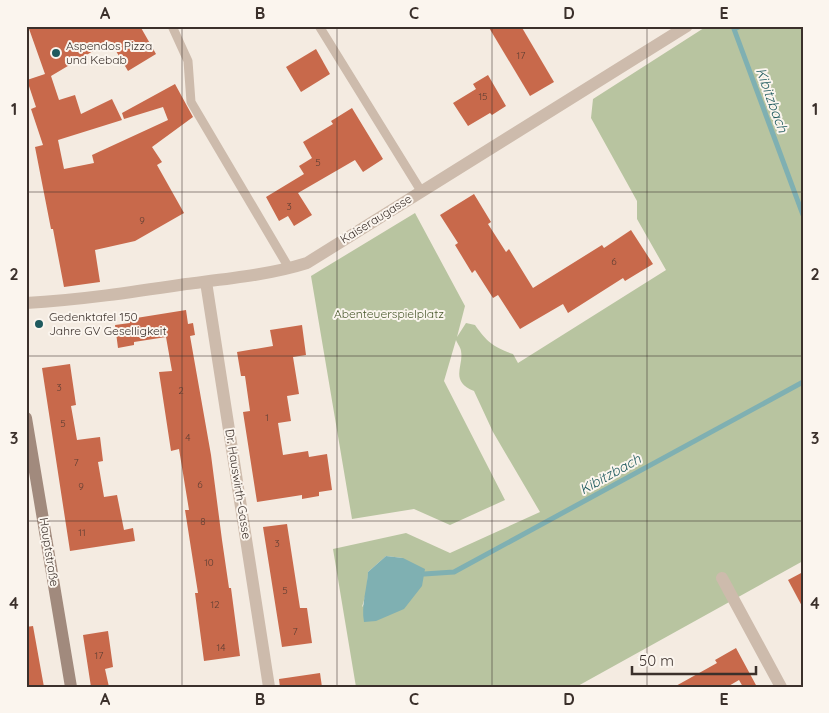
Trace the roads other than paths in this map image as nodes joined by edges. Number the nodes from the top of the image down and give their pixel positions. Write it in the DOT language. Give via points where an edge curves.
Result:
graph roads {
  1 [pos="172,26"];
  2 [pos="319,26"];
  3 [pos="687,26"];
  4 [pos="421,191"];
  5 [pos="289,268"];
  6 [pos="206,282"];
  7 [pos="26,302"];
  8 [pos="26,418"];
  9 [pos="722,578"];
  10 [pos="71,687"];
  11 [pos="269,687"];
  12 [pos="780,687"];
  1 -- 5 [label="lane" via="188,61 191,102"];
  2 -- 4 [label="lane"];
  3 -- 4 [label="street, Kaiseraugasse"];
  4 -- 5 [label="street, Kaiseraugasse" via="307,263"];
  5 -- 6 [label="street, Kaiseraugasse"];
  6 -- 7 [label="street, Kaiseraugasse" via="61,301"];
  6 -- 11 [label="street, Dr. Hauswirth-Gasse"];
  8 -- 10 [label="main road, Hauptstraße"];
  9 -- 12 [label="street"];
}
